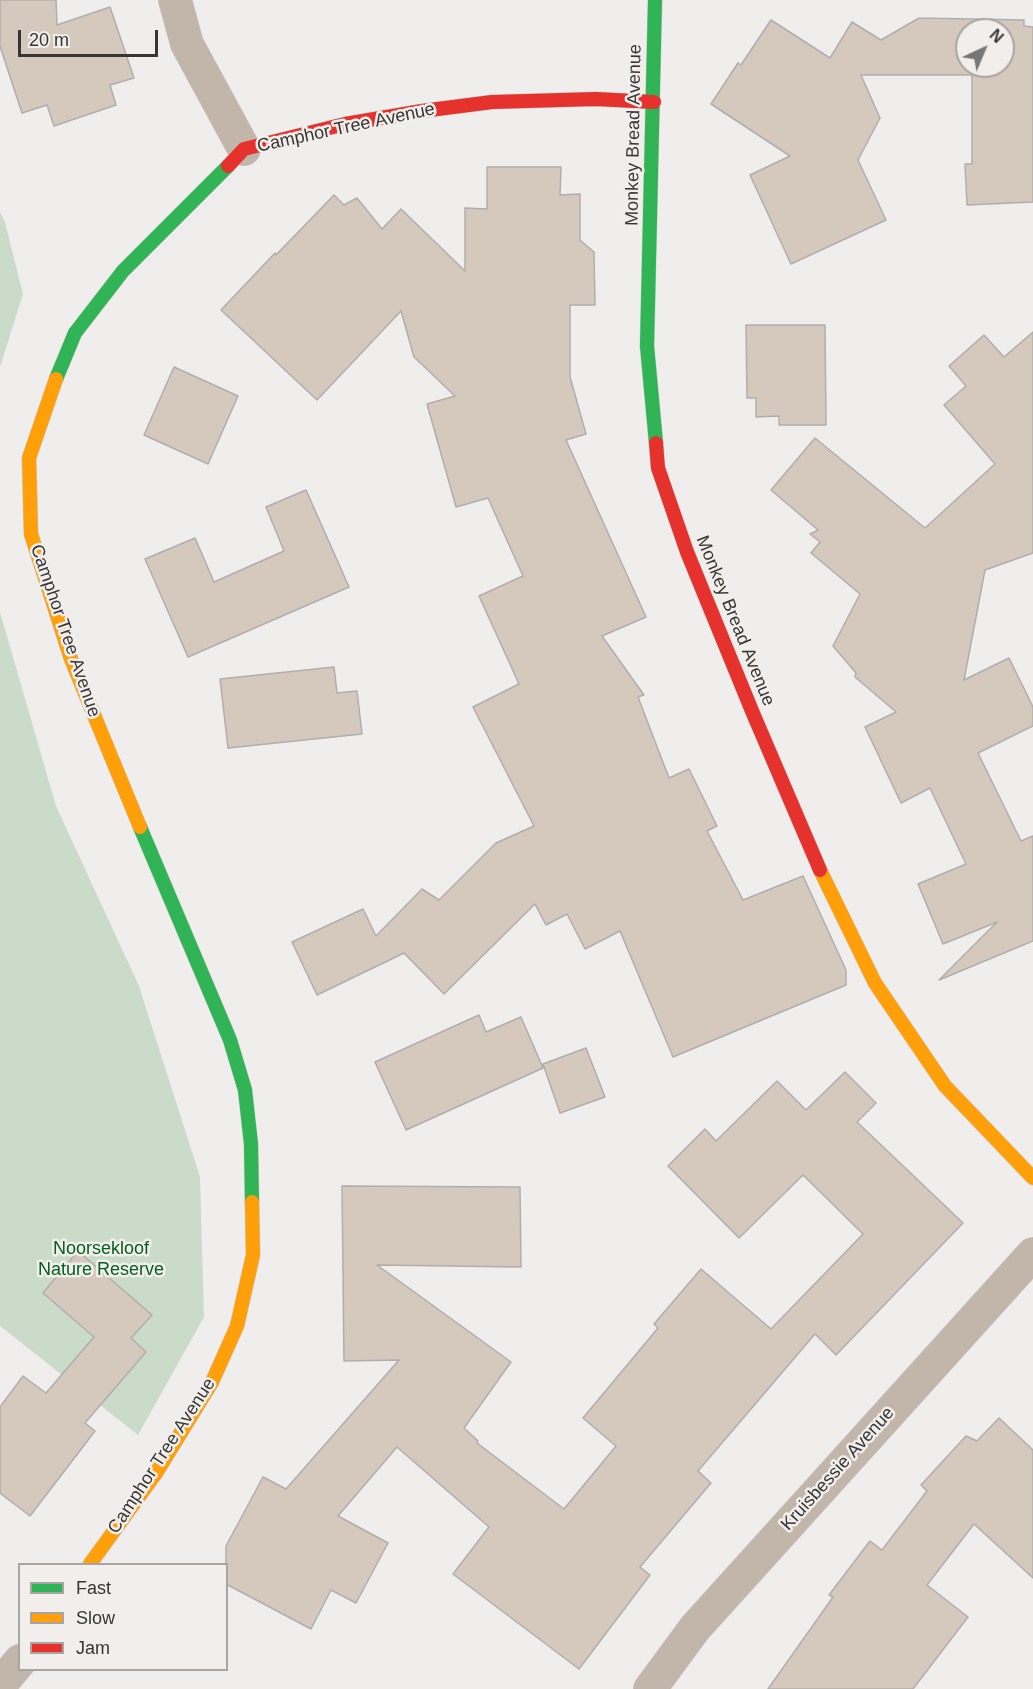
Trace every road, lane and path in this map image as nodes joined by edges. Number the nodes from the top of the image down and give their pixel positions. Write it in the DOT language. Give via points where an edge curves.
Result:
graph roads {
  1 [pos="175,0"];
  2 [pos="655,0"];
  3 [pos="654,102"];
  4 [pos="244,149"];
  5 [pos="1033,1178"];
  6 [pos="1033,1254"];
  7 [pos="91,1563"];
  8 [pos="18,1663"];
  9 [pos="0,1685"];
  10 [pos="650,1689"];
  1 -- 4 [label="street" via="187,45"];
  2 -- 3 [label="street, Monkey Bread Avenue"];
  3 -- 4 [label="street, Camphor Tree Avenue" via="492,102 345,124"];
  3 -- 5 [label="street, Monkey Bread Avenue" via="647,346 658,468 687,552 811,850 875,983 945,1086"];
  4 -- 7 [label="street, Camphor Tree Avenue" via="123,271 75,333 29,458 31,534 71,659 230,1040 245,1090 251,1144 253,1255 237,1326 206,1392 156,1473"];
  6 -- 10 [label="street, Kruisbessie Avenue" via="695,1628"];
  8 -- 9 [label="street"];
}
